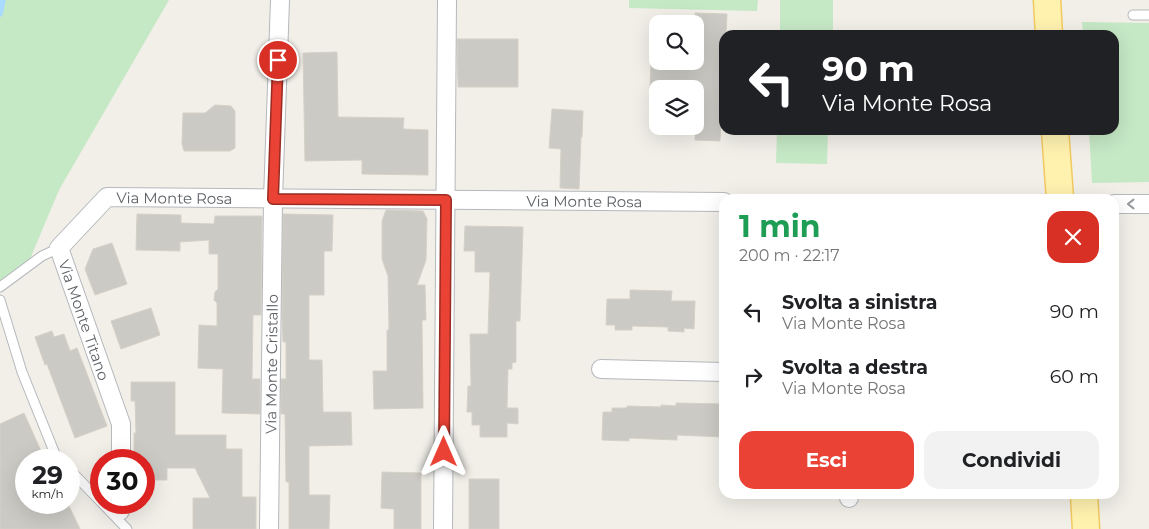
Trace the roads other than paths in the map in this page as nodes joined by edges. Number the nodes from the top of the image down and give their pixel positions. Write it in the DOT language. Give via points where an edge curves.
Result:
graph roads {
  1 [pos="280,0"];
  2 [pos="447,0"];
  3 [pos="1047,0"];
  4 [pos="1133,15"];
  5 [pos="1149,15"];
  6 [pos="1049,30"];
  7 [pos="1055,135"];
  8 [pos="1060,194"];
  9 [pos="107,197"];
  10 [pos="273,199"];
  11 [pos="446,200"];
  12 [pos="719,202"];
  13 [pos="1119,204"];
  14 [pos="1149,204"];
  15 [pos="59,248"];
  16 [pos="0,287"];
  17 [pos="0,300"];
  18 [pos="601,369"];
  19 [pos="719,372"];
  20 [pos="53,449"];
  21 [pos="121,449"];
  22 [pos="80,480"];
  23 [pos="90,491"];
  24 [pos="1084,499"];
  25 [pos="113,514"];
  26 [pos="127,529"];
  27 [pos="269,529"];
  28 [pos="443,529"];
  29 [pos="1086,529"];
  1 -- 10 [label="street"];
  2 -- 11 [label="street"];
  3 -- 6 [label="main road"];
  4 -- 5 [label="lane"];
  7 -- 8 [label="main road"];
  9 -- 10 [label="street, Via Monte Rosa"];
  9 -- 15 [label="street, Via Monte Titano"];
  10 -- 11 [label="street, Via Monte Rosa"];
  10 -- 27 [label="street, Via Monte Cristallo"];
  11 -- 12 [label="street, Via Monte Rosa"];
  11 -- 28 [label="street"];
  14 -- 13 [label="street, one-way"];
  15 -- 16 [label="lane" via="42,256"];
  15 -- 21 [label="street, Via Monte Titano" via="121,424"];
  17 -- 20 [label="lane" via="22,372"];
  18 -- 19 [label="street"];
  22 -- 23 [label="lane"];
  24 -- 29 [label="main road"];
  25 -- 26 [label="lane"];
}
